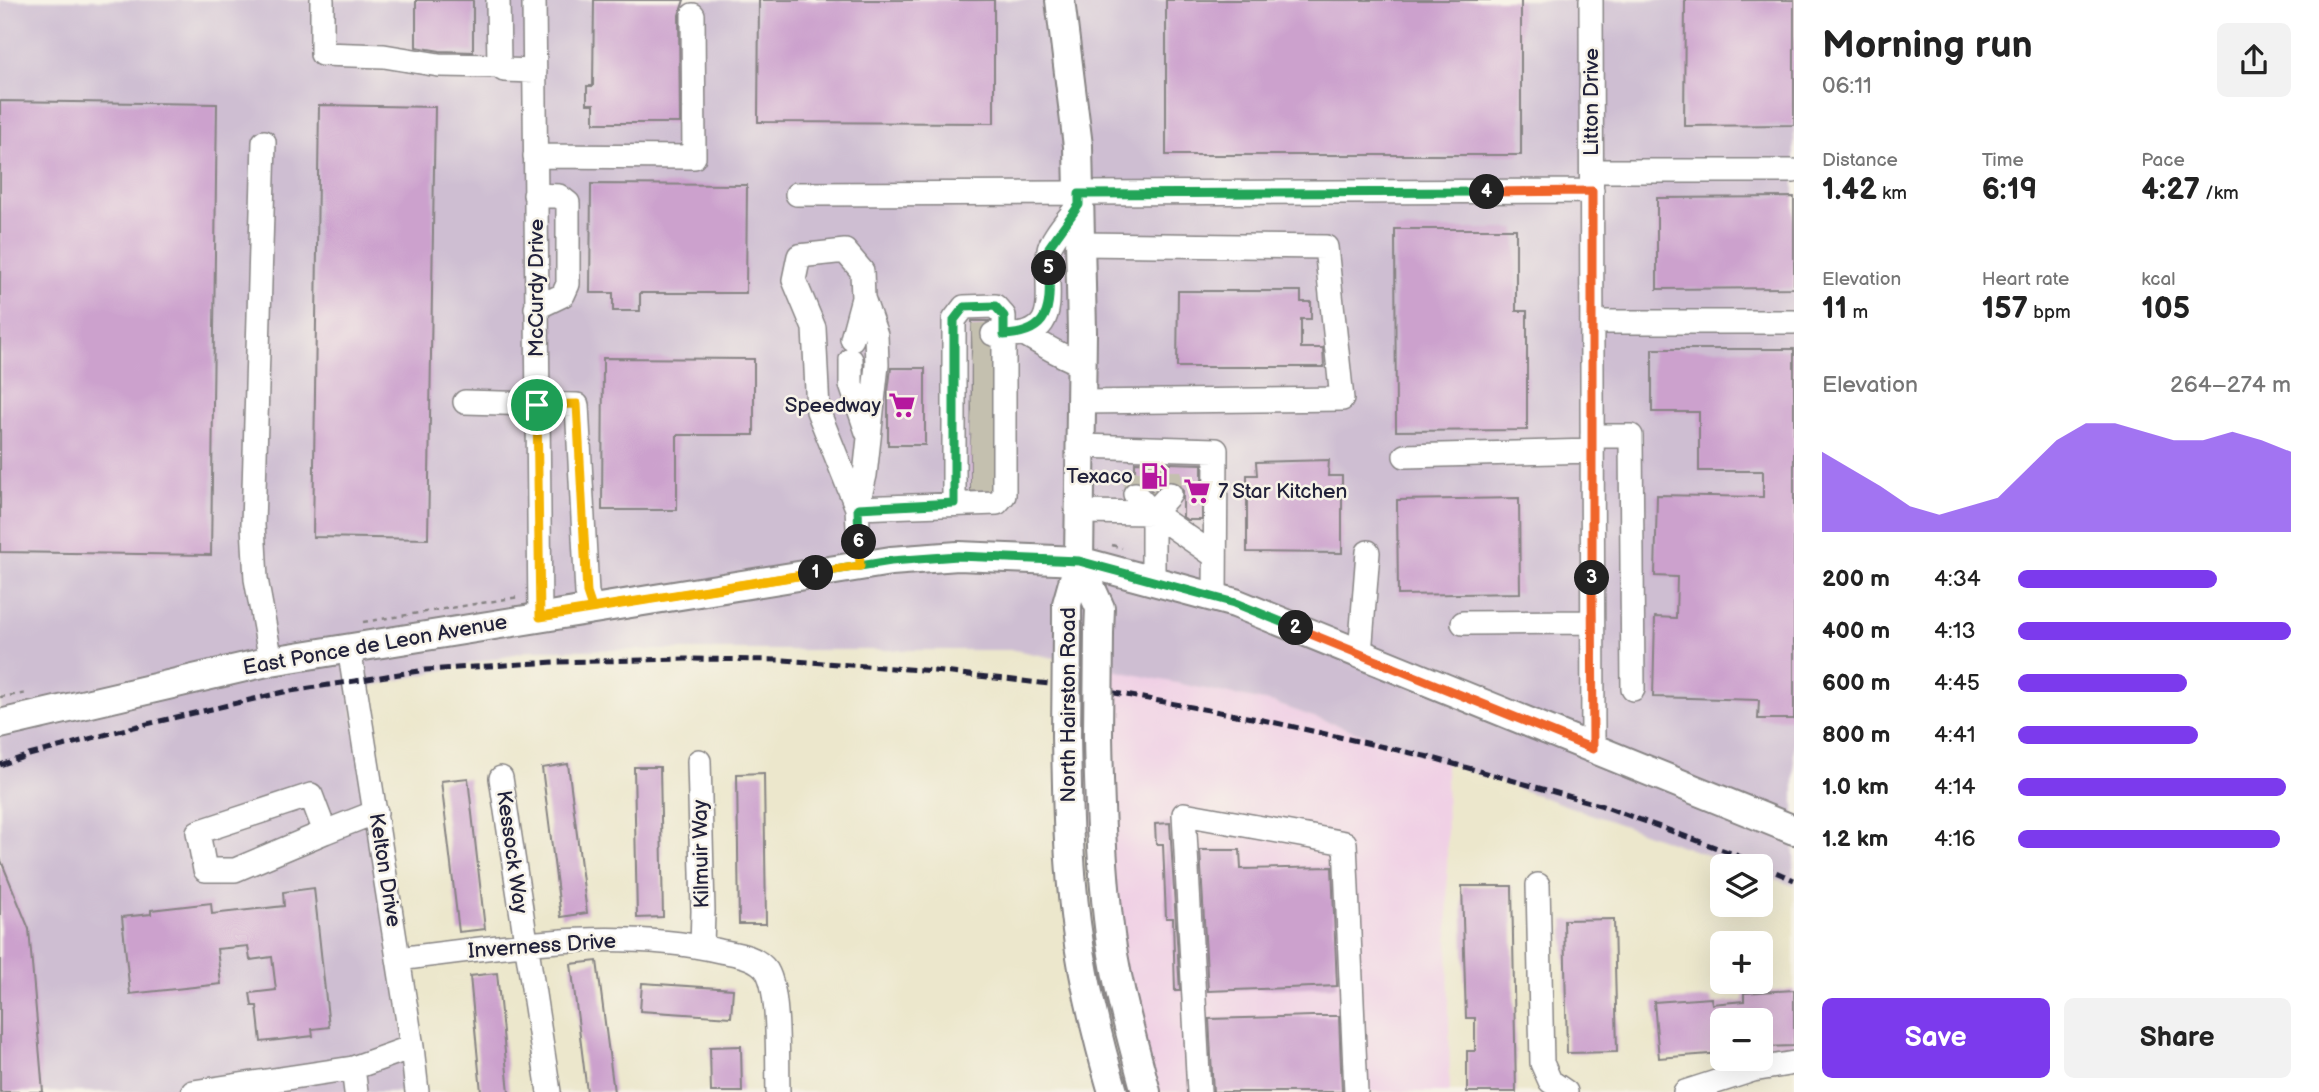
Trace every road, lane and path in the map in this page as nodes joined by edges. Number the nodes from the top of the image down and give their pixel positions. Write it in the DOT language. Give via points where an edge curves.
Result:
graph roads {
  1 [pos="322,0"];
  2 [pos="498,0"];
  3 [pos="534,0"];
  4 [pos="1060,0"];
  5 [pos="1591,0"];
  6 [pos="693,15"];
  7 [pos="499,66"];
  8 [pos="535,71"];
  9 [pos="264,142"];
  10 [pos="535,156"];
  11 [pos="1794,171"];
  12 [pos="1592,181"];
  13 [pos="797,194"];
  14 [pos="535,195"];
  15 [pos="1079,199"];
  16 [pos="1080,244"];
  17 [pos="863,298"];
  18 [pos="536,308"];
  19 [pos="1592,322"];
  20 [pos="1794,322"];
  21 [pos="1082,364"];
  22 [pos="465,402"];
  23 [pos="1081,402"];
  24 [pos="537,405"];
  25 [pos="982,405"];
  26 [pos="869,439"];
  27 [pos="1592,443"];
  28 [pos="1081,446"];
  29 [pos="1405,456"];
  30 [pos="1153,499"];
  31 [pos="954,503"];
  32 [pos="858,508"];
  33 [pos="1080,512"];
  34 [pos="1592,520"];
  35 [pos="1632,522"];
  36 [pos="1368,552"];
  37 [pos="1215,556"];
  38 [pos="1079,561"];
  39 [pos="860,566"];
  40 [pos="1153,580"];
  41 [pos="1592,583"];
  42 [pos="1632,583"];
  43 [pos="1214,598"];
  44 [pos="592,608"];
  45 [pos="540,617"];
  46 [pos="1592,622"];
  47 [pos="1463,623"];
  48 [pos="349,648"];
  49 [pos="1360,654"];
  50 [pos="1632,659"];
  51 [pos="271,661"];
  52 [pos="1592,661"];
  53 [pos="1633,689"];
  54 [pos="0,724"];
  55 [pos="1593,749"];
  56 [pos="699,761"];
  57 [pos="500,778"];
  58 [pos="376,812"];
  59 [pos="1794,830"];
  60 [pos="325,832"];
  61 [pos="1538,885"];
  62 [pos="525,943"];
  63 [pos="702,947"];
  64 [pos="398,959"];
  65 [pos="412,1047"];
  66 [pos="1794,1063"];
  67 [pos="352,1068"];
  68 [pos="193,1092"];
  69 [pos="356,1092"];
  70 [pos="417,1092"];
  71 [pos="549,1092"];
  72 [pos="778,1092"];
  73 [pos="1112,1092"];
  74 [pos="1146,1092"];
  75 [pos="1199,1092"];
  76 [pos="1356,1092"];
  77 [pos="1566,1092"];
  78 [pos="1685,1092"];
  1 -- 7 [label="street" via="322,54"];
  2 -- 7 [label="street"];
  3 -- 8 [label="street, McCurdy Drive"];
  4 -- 15 [label="main road" via="1078,146"];
  5 -- 12 [label="street, Litton Drive"];
  6 -- 10 [label="street" via="694,157"];
  7 -- 8 [label="street"];
  8 -- 10 [label="street, McCurdy Drive"];
  9 -- 51 [label="street" via="253,525 256,579"];
  10 -- 14 [label="street, McCurdy Drive"];
  11 -- 12 [label="street"];
  12 -- 15 [label="street"];
  12 -- 19 [label="street, Litton Drive"];
  13 -- 15 [label="street"];
  14 -- 18 [label="street, McCurdy Drive"];
  14 -- 18 [label="street" via="559,196 568,203 568,284 563,295"];
  15 -- 16 [label="main road"];
  15 -- 25 [label="street" via="1049,247 1047,314"];
  16 -- 21 [label="main road"];
  16 -- 23 [label="street" via="1326,247 1342,398"];
  17 -- 26 [label="street" via="876,335 877,355"];
  17 -- 26 [label="street" via="851,350 851,385"];
  17 -- 32 [label="street" via="862,271 845,251 799,256 794,280 814,328 818,411"];
  18 -- 24 [label="street, McCurdy Drive"];
  19 -- 20 [label="street"];
  19 -- 27 [label="street, Litton Drive"];
  21 -- 23 [label="main road"];
  21 -- 25 [label="street" via="1044,345"];
  22 -- 24 [label="street"];
  23 -- 28 [label="main road"];
  24 -- 44 [label="street" via="577,404 587,593"];
  24 -- 45 [label="street, McCurdy Drive"];
  25 -- 31 [label="street"];
  25 -- 31 [label="street" via="1004,495 997,503"];
  26 -- 32 [label="street"];
  27 -- 29 [label="street"];
  27 -- 34 [label="street, Litton Drive"];
  27 -- 35 [label="street" via="1632,436"];
  28 -- 33 [label="main road"];
  28 -- 37 [label="street" via="1152,455 1216,450"];
  30 -- 33 [label="street"];
  30 -- 37 [label="street"];
  30 -- 40 [label="street"];
  31 -- 32 [label="street"];
  32 -- 39 [label="street"];
  33 -- 38 [label="main road"];
  34 -- 35 [label="street"];
  34 -- 41 [label="street, Litton Drive"];
  35 -- 42 [label="street"];
  36 -- 49 [label="street"];
  37 -- 43 [label="street"];
  38 -- 39 [label="main road, East Ponce de Leon Avenue" via="958,556"];
  38 -- 40 [label="main road, East Ponce de Leon Avenue"];
  38 -- 73 [label="main road, North Hairston Road, bridge" via="1067,604 1067,805 1076,924"];
  38 -- 74 [label="main road, North Hairston Road, bridge" via="1100,608 1098,735 1108,920 1125,1016"];
  39 -- 44 [label="main road, East Ponce de Leon Avenue"];
  40 -- 43 [label="main road, East Ponce de Leon Avenue"];
  41 -- 42 [label="street"];
  41 -- 46 [label="street, Litton Drive"];
  42 -- 50 [label="street"];
  43 -- 49 [label="main road, East Ponce de Leon Avenue"];
  44 -- 45 [label="main road, East Ponce de Leon Avenue"];
  45 -- 48 [label="main road, East Ponce de Leon Avenue"];
  46 -- 47 [label="street"];
  46 -- 52 [label="street, Litton Drive"];
  48 -- 51 [label="main road, East Ponce de Leon Avenue"];
  48 -- 58 [label="street, Kelton Drive"];
  49 -- 55 [label="main road, East Ponce de Leon Avenue"];
  50 -- 52 [label="street"];
  50 -- 53 [label="street"];
  51 -- 54 [label="main road, East Ponce de Leon Avenue"];
  52 -- 55 [label="street, Litton Drive"];
  55 -- 59 [label="main road, East Ponce de Leon Avenue"];
  56 -- 63 [label="street, Kilmuir Way"];
  57 -- 62 [label="street, Kessock Way"];
  58 -- 60 [label="street"];
  58 -- 64 [label="street, Kelton Drive"];
  60 -- 60 [label="street" via="311,795 198,832 205,870 235,870"];
  61 -- 77 [label="street" via="1542,1063 1550,1081"];
  62 -- 63 [label="street, Inverness Drive" via="603,938"];
  62 -- 64 [label="street, Inverness Drive"];
  62 -- 71 [label="street, Kessock Way"];
  63 -- 72 [label="street, Inverness Drive" via="748,957 769,974 774,991"];
  64 -- 65 [label="street, Kelton Drive"];
  65 -- 67 [label="street"];
  65 -- 70 [label="street, Kelton Drive"];
  66 -- 78 [label="street" via="1753,1070"];
  67 -- 68 [label="street"];
  67 -- 69 [label="street"];
  75 -- 76 [label="street" via="1184,814 1345,843"];
}
